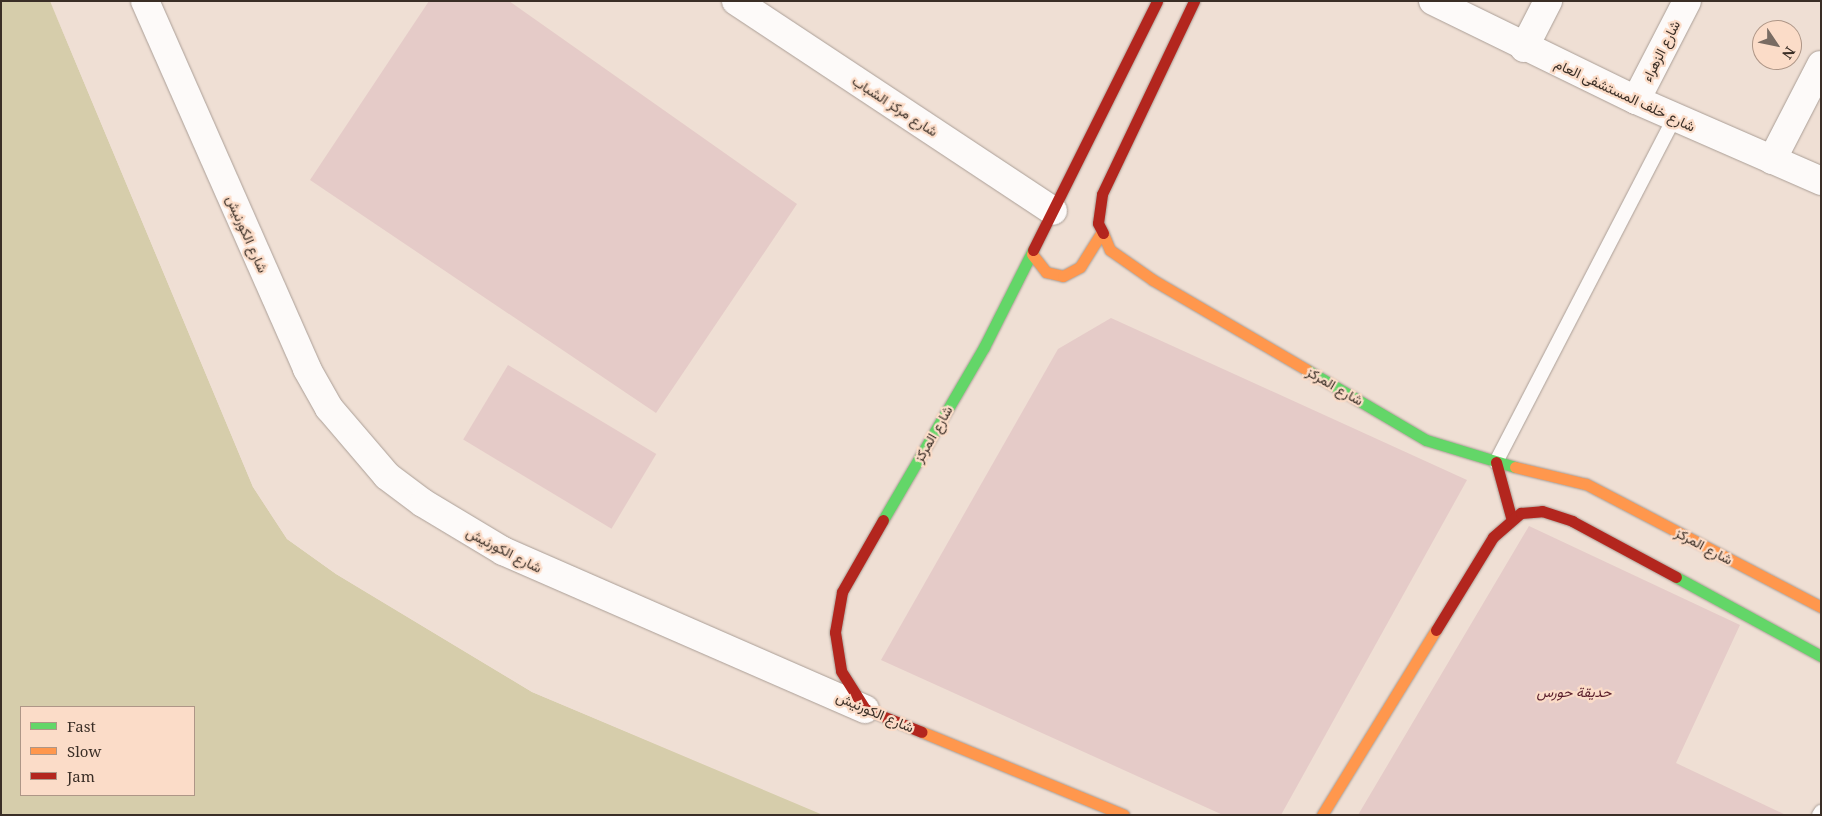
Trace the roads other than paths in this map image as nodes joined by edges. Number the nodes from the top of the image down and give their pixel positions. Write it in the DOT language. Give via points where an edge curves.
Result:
graph roads {
  1 [pos="145,1"];
  2 [pos="736,1"];
  3 [pos="1157,1"];
  4 [pos="1194,1"];
  5 [pos="1433,1"];
  6 [pos="1548,1"];
  7 [pos="1687,1"];
  8 [pos="1471,10"];
  9 [pos="1524,48"];
  10 [pos="1821,65"];
  11 [pos="1636,100"];
  12 [pos="1674,118"];
  13 [pos="1772,160"];
  14 [pos="1821,181"];
  15 [pos="1053,211"];
  16 [pos="1100,235"];
  17 [pos="1032,254"];
  18 [pos="1496,462"];
  19 [pos="1511,517"];
  20 [pos="1821,607"];
  21 [pos="1821,656"];
  22 [pos="865,708"];
  23 [pos="1124,815"];
  24 [pos="1322,815"];
  1 -- 22 [label="street, شارع الكورنيش" via="307,369 329,408 387,476 423,503 503,551"];
  2 -- 15 [label="street, شارع مركز الشباب"];
  3 -- 15 [label="main road, شارع المركز"];
  4 -- 16 [label="main road" via="1102,194"];
  5 -- 8 [label="street, شارع خلف المستشفى العام"];
  6 -- 9 [label="street"];
  7 -- 11 [label="street, شارع الزهراء"];
  8 -- 9 [label="street, شارع خلف المستشفى العام"];
  9 -- 11 [label="street, شارع خلف المستشفى العام"];
  10 -- 13 [label="street"];
  11 -- 12 [label="street, شارع خلف المستشفى العام"];
  12 -- 13 [label="street, شارع خلف المستشفى العام"];
  12 -- 18 [label="lane"];
  13 -- 14 [label="street, شارع خلف المستشفى العام"];
  15 -- 17 [label="main road, شارع المركز"];
  16 -- 17 [label="main road" via="1080,267 1063,276 1046,272"];
  16 -- 18 [label="main road, شارع المركز" via="1110,250 1136,269 1426,440"];
  17 -- 22 [label="main road, شارع المركز" via="842,592 836,651 850,689"];
  18 -- 19 [label="main road"];
  18 -- 20 [label="main road, شارع المركز" via="1586,484"];
  19 -- 21 [label="main road" via="1531,511 1563,516"];
  19 -- 24 [label="main road" via="1493,537"];
  22 -- 23 [label="main road, شارع الكورنيش"];
}
